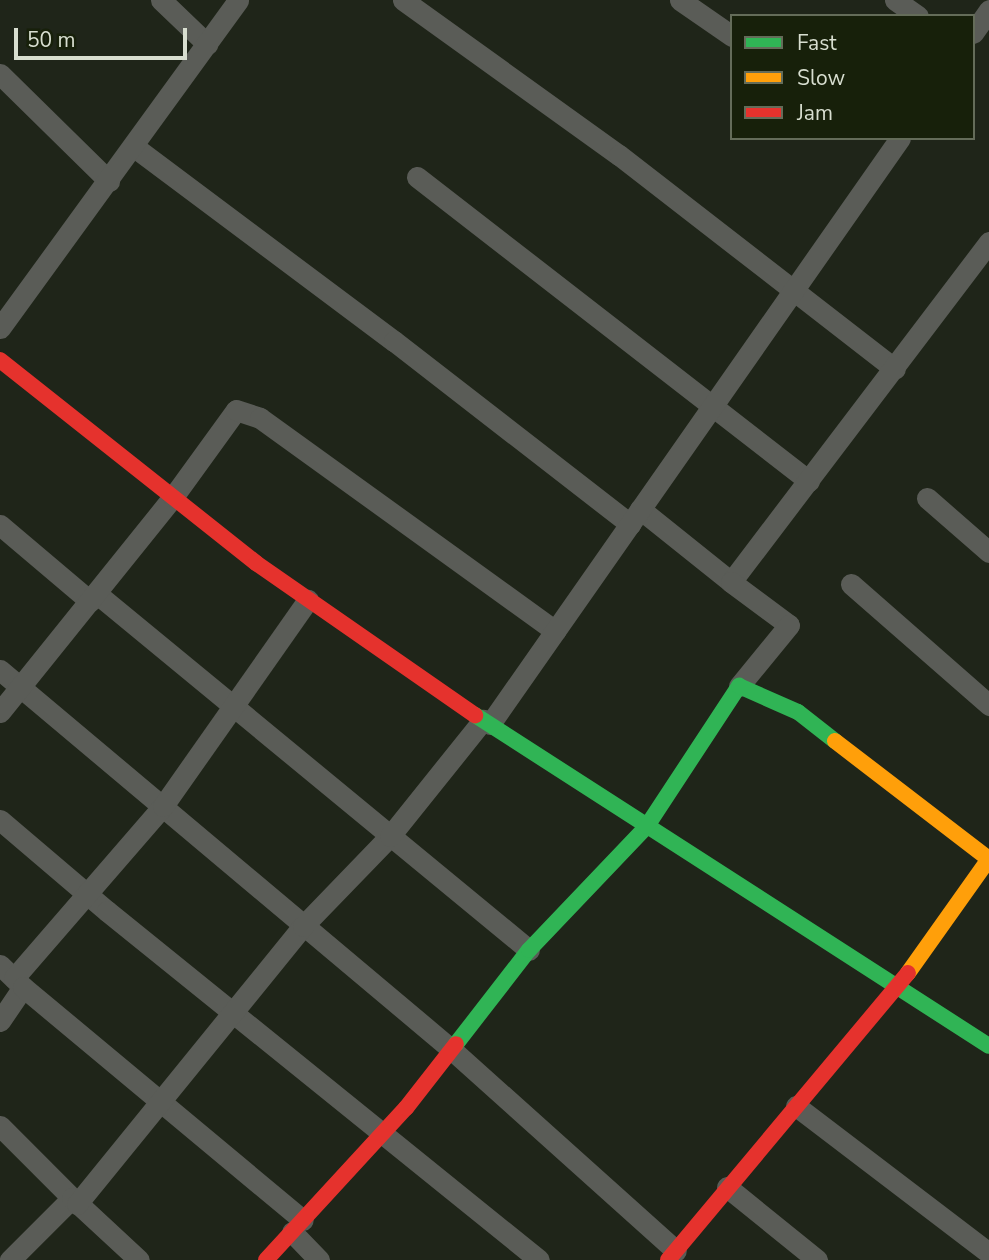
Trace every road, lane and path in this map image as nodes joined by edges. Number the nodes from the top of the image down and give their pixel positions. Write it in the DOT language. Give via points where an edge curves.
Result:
graph roads {
  1 [pos="161,0"];
  2 [pos="238,0"];
  3 [pos="403,0"];
  4 [pos="680,0"];
  5 [pos="895,0"];
  6 [pos="989,10"];
  7 [pos="915,14"];
  8 [pos="975,30"];
  9 [pos="730,35"];
  10 [pos="207,44"];
  11 [pos="0,75"];
  12 [pos="891,142"];
  13 [pos="133,146"];
  14 [pos="417,177"];
  15 [pos="109,181"];
  16 [pos="989,242"];
  17 [pos="793,291"];
  18 [pos="0,328"];
  19 [pos="0,360"];
  20 [pos="895,369"];
  21 [pos="713,405"];
  22 [pos="809,481"];
  23 [pos="173,497"];
  24 [pos="927,498"];
  25 [pos="635,516"];
  26 [pos="0,525"];
  27 [pos="989,552"];
  28 [pos="731,582"];
  29 [pos="851,584"];
  30 [pos="93,597"];
  31 [pos="309,600"];
  32 [pos="555,631"];
  33 [pos="0,670"];
  34 [pos="22,686"];
  35 [pos="739,686"];
  36 [pos="989,705"];
  37 [pos="233,707"];
  38 [pos="0,712"];
  39 [pos="486,722"];
  40 [pos="163,806"];
  41 [pos="0,820"];
  42 [pos="647,825"];
  43 [pos="390,836"];
  44 [pos="989,859"];
  45 [pos="86,893"];
  46 [pos="303,926"];
  47 [pos="529,950"];
  48 [pos="12,977"];
  49 [pos="898,987"];
  50 [pos="233,1013"];
  51 [pos="0,1021"];
  52 [pos="989,1046"];
  53 [pos="452,1049"];
  54 [pos="162,1102"];
  55 [pos="796,1106"];
  56 [pos="0,1125"];
  57 [pos="382,1134"];
  58 [pos="727,1187"];
  59 [pos="75,1201"];
  60 [pos="298,1226"];
  61 [pos="989,1254"];
  62 [pos="672,1255"];
  63 [pos="10,1260"];
  64 [pos="139,1260"];
  65 [pos="266,1260"];
  66 [pos="319,1260"];
  67 [pos="539,1260"];
  68 [pos="817,1260"];
  1 -- 10 [label="street"];
  2 -- 10 [label="street"];
  3 -- 17 [label="street" via="619,155"];
  4 -- 9 [label="street"];
  5 -- 7 [label="street"];
  6 -- 8 [label="street"];
  10 -- 13 [label="street"];
  11 -- 15 [label="street"];
  12 -- 17 [label="street"];
  13 -- 15 [label="street"];
  13 -- 25 [label="street"];
  14 -- 21 [label="street"];
  15 -- 18 [label="street"];
  16 -- 20 [label="street"];
  17 -- 20 [label="street"];
  17 -- 21 [label="street"];
  19 -- 23 [label="street"];
  20 -- 22 [label="street"];
  21 -- 22 [label="street"];
  21 -- 25 [label="street"];
  22 -- 28 [label="street"];
  23 -- 30 [label="street"];
  23 -- 31 [label="street"];
  23 -- 32 [label="street" via="236,410 260,418"];
  24 -- 27 [label="street"];
  25 -- 28 [label="street"];
  25 -- 32 [label="street"];
  26 -- 30 [label="street"];
  28 -- 35 [label="street" via="789,625"];
  29 -- 36 [label="street"];
  30 -- 34 [label="street"];
  30 -- 37 [label="street"];
  31 -- 37 [label="street"];
  31 -- 39 [label="street"];
  32 -- 39 [label="street"];
  33 -- 34 [label="street"];
  34 -- 38 [label="street"];
  34 -- 40 [label="street"];
  35 -- 42 [label="street"];
  35 -- 44 [label="street" via="798,712"];
  37 -- 40 [label="street"];
  37 -- 43 [label="street"];
  39 -- 42 [label="street"];
  39 -- 43 [label="street"];
  40 -- 45 [label="street"];
  40 -- 46 [label="street"];
  41 -- 45 [label="street"];
  42 -- 47 [label="street"];
  42 -- 49 [label="street"];
  43 -- 46 [label="street"];
  43 -- 47 [label="street"];
  44 -- 49 [label="street"];
  45 -- 48 [label="street"];
  45 -- 50 [label="street"];
  46 -- 50 [label="street"];
  46 -- 53 [label="street"];
  47 -- 53 [label="street"];
  48 -- 51 [label="street"];
  48 -- 54 [label="street"];
  49 -- 52 [label="street"];
  49 -- 55 [label="street"];
  50 -- 54 [label="street"];
  50 -- 57 [label="street"];
  53 -- 57 [label="street"];
  53 -- 62 [label="street"];
  54 -- 59 [label="street"];
  54 -- 60 [label="street"];
  55 -- 58 [label="street"];
  55 -- 61 [label="street"];
  56 -- 59 [label="street"];
  57 -- 60 [label="street"];
  57 -- 67 [label="street"];
  58 -- 62 [label="street"];
  58 -- 68 [label="street"];
  59 -- 63 [label="street"];
  59 -- 64 [label="street"];
  60 -- 65 [label="street"];
  60 -- 66 [label="street"];
}
